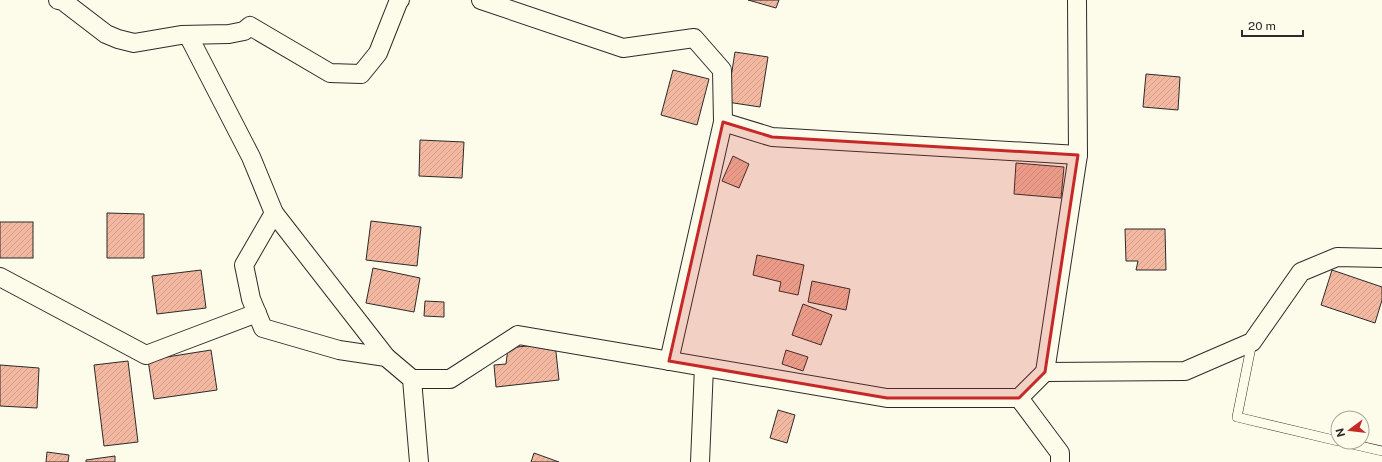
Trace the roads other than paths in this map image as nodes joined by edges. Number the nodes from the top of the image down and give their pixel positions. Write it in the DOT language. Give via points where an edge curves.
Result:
graph roads {
  1 [pos="58,0"];
  2 [pos="400,0"];
  3 [pos="481,0"];
  4 [pos="1077,0"];
  5 [pos="188,35"];
  6 [pos="723,122"];
  7 [pos="1078,155"];
  8 [pos="274,213"];
  9 [pos="1382,258"];
  10 [pos="0,277"];
  11 [pos="257,313"];
  12 [pos="1252,342"];
  13 [pos="386,357"];
  14 [pos="669,361"];
  15 [pos="704,367"];
  16 [pos="1045,372"];
  17 [pos="412,379"];
  18 [pos="1019,398"];
  19 [pos="1330,439"];
  20 [pos="1370,448"];
  21 [pos="1382,451"];
  22 [pos="419,462"];
  23 [pos="700,462"];
  24 [pos="1060,462"];
  1 -- 5 [label="street" via="106,34 118,39 134,43"];
  2 -- 5 [label="street" via="378,53 361,74 330,73 250,26 244,31 229,34"];
  3 -- 6 [label="street" via="623,48 694,38 722,70"];
  4 -- 7 [label="street"];
  5 -- 8 [label="street" via="251,157"];
  6 -- 7 [label="street" via="772,137"];
  6 -- 14 [label="street"];
  7 -- 16 [label="street"];
  8 -- 11 [label="street" via="244,265 251,299"];
  8 -- 13 [label="street"];
  9 -- 12 [label="street" via="1337,257 1301,272"];
  10 -- 11 [label="street" via="146,355"];
  11 -- 13 [label="street" via="263,328 339,350"];
  12 -- 16 [label="street" via="1185,371"];
  12 -- 19 [label="lane" via="1237,417"];
  13 -- 17 [label="street"];
  14 -- 15 [label="street"];
  14 -- 17 [label="street" via="518,335 450,379"];
  15 -- 18 [label="street" via="887,398"];
  15 -- 23 [label="street"];
  16 -- 18 [label="street"];
  17 -- 22 [label="street"];
  18 -- 24 [label="street" via="1060,453"];
  20 -- 21 [label="lane"];
}
